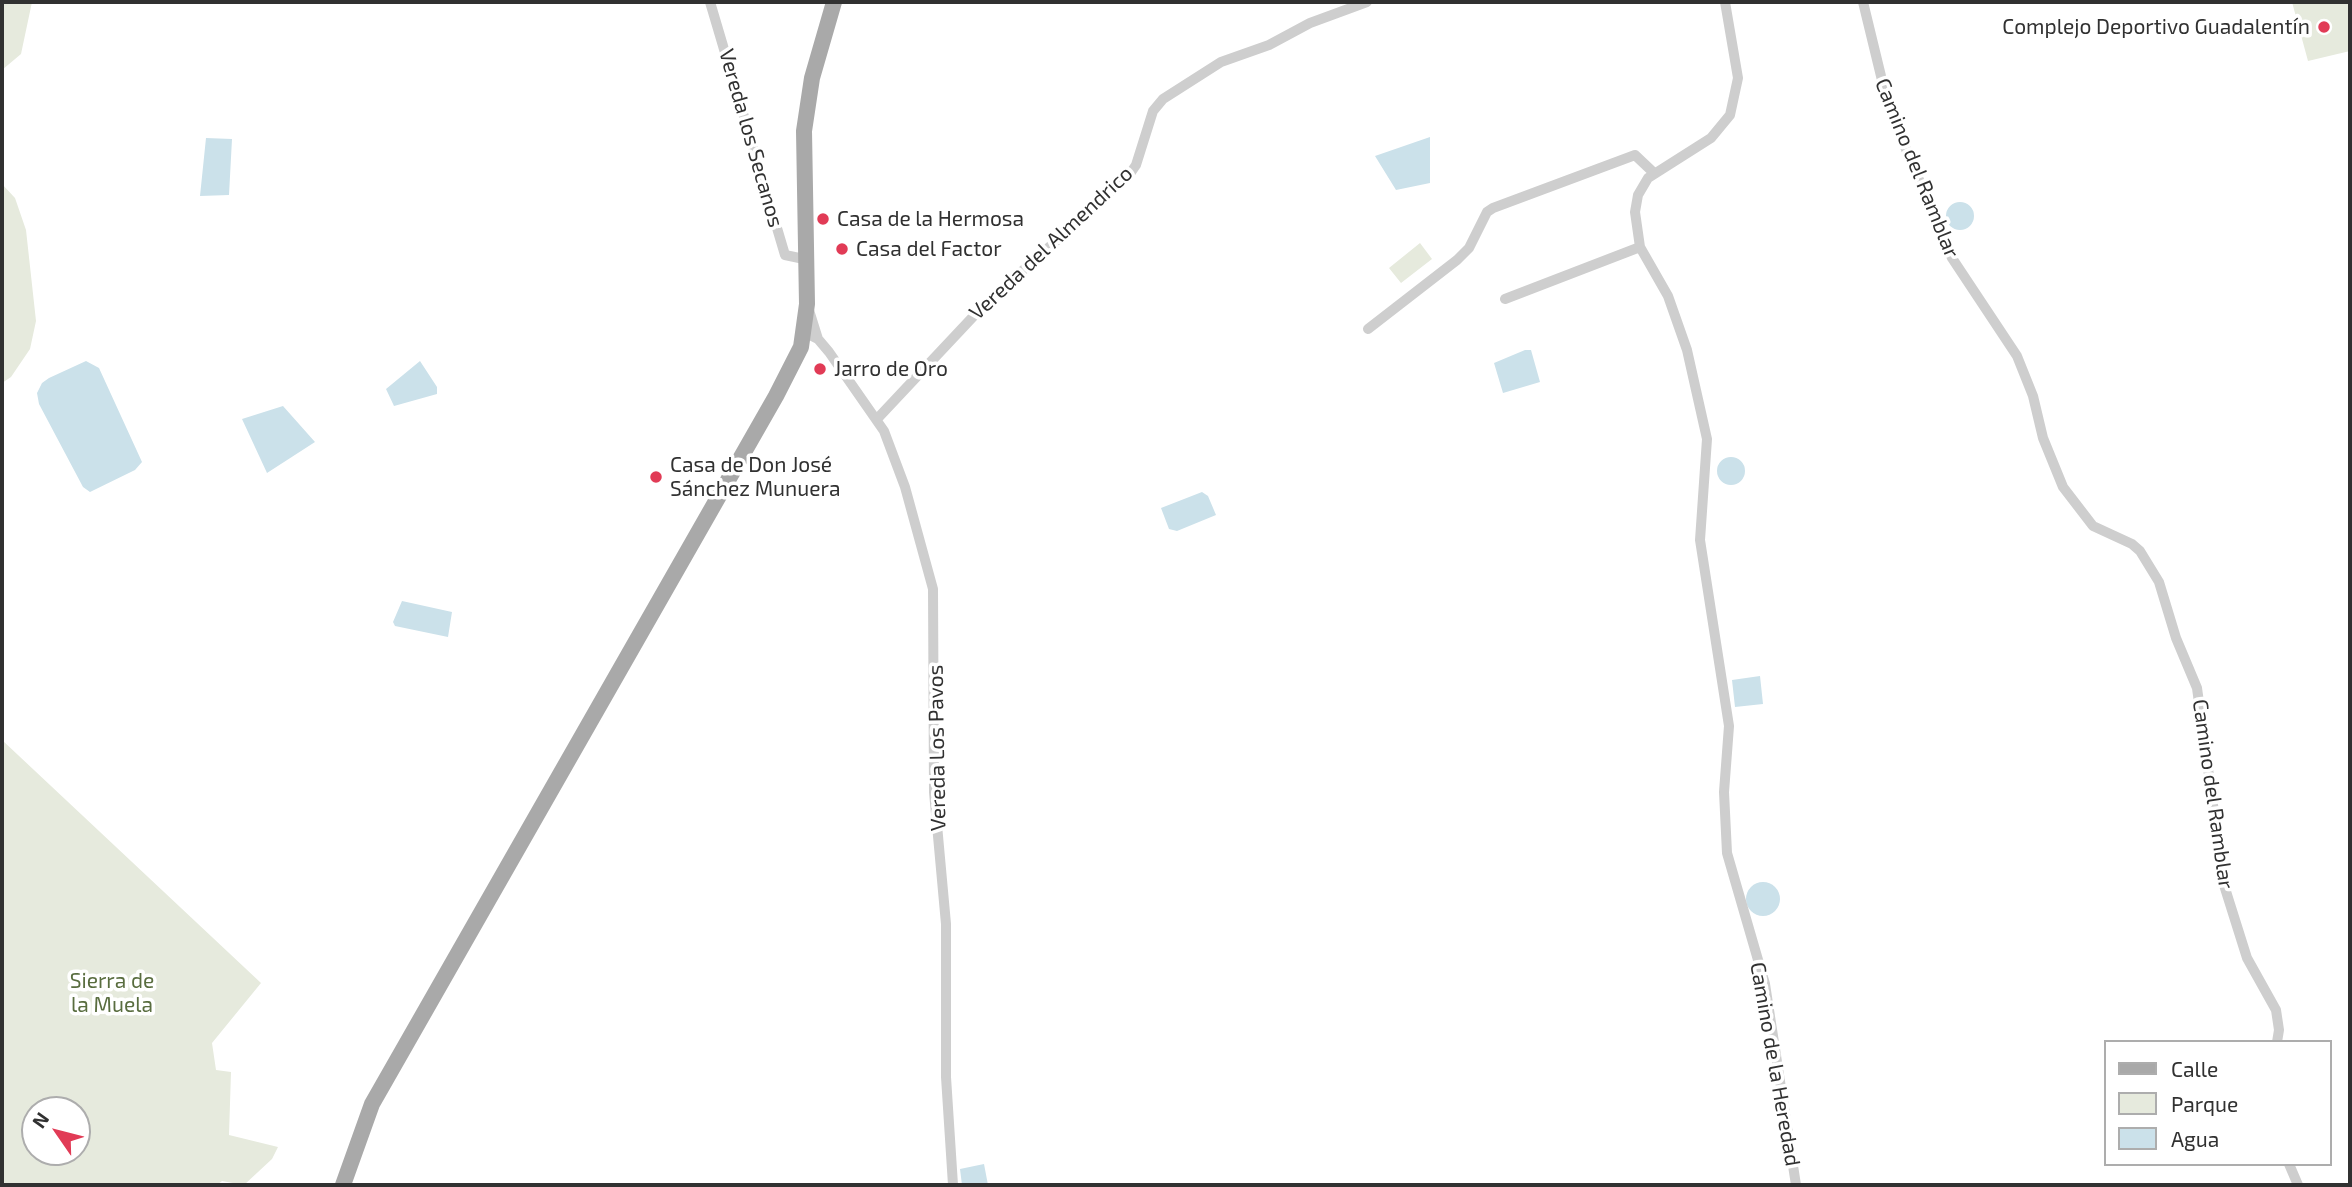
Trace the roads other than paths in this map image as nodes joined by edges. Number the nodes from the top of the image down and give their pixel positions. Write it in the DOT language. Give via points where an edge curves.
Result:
graph roads {
  1 [pos="710,2"];
  2 [pos="834,2"];
  3 [pos="1367,2"];
  4 [pos="1725,2"];
  5 [pos="1863,2"];
  6 [pos="1654,173"];
  7 [pos="1640,247"];
  8 [pos="804,259"];
  9 [pos="1504,299"];
  10 [pos="1368,330"];
  11 [pos="811,336"];
  12 [pos="877,419"];
  13 [pos="2277,1040"];
  14 [pos="2290,1166"];
  15 [pos="343,1185"];
  16 [pos="953,1185"];
  17 [pos="1796,1185"];
  18 [pos="2298,1185"];
  1 -- 8 [label="street, Vereda los Secanos" via="785,255"];
  2 -- 8 [label="main road" via="807,101"];
  3 -- 12 [label="street, Vereda del Almendrico" via="1221,62 1163,99 1153,111 1136,165 1127,178 985,304"];
  4 -- 6 [label="street, Camino de la Heredad" via="1738,79 1730,115 1711,138"];
  5 -- 13 [label="street, Camino del Ramblar" via="1889,110 1952,258 2017,356 2063,486 2093,526 2140,551 2159,582 2197,688 2224,885 2247,958 2276,1010"];
  6 -- 7 [label="street, Camino de la Heredad" via="1640,189 1636,203"];
  6 -- 10 [label="street" via="1642,158 1629,156 1493,208 1457,260"];
  7 -- 9 [label="street"];
  7 -- 17 [label="street, Camino de la Heredad" via="1677,320 1707,439 1700,540 1728,714 1727,853 1765,984"];
  8 -- 11 [label="main road"];
  11 -- 12 [label="street, Vereda Los Pavos"];
  11 -- 15 [label="main road" via="801,346 372,1104"];
  12 -- 16 [label="street, Vereda Los Pavos" via="905,487 933,589 934,792 946,924 946,1077"];
  14 -- 18 [label="street"];
}
